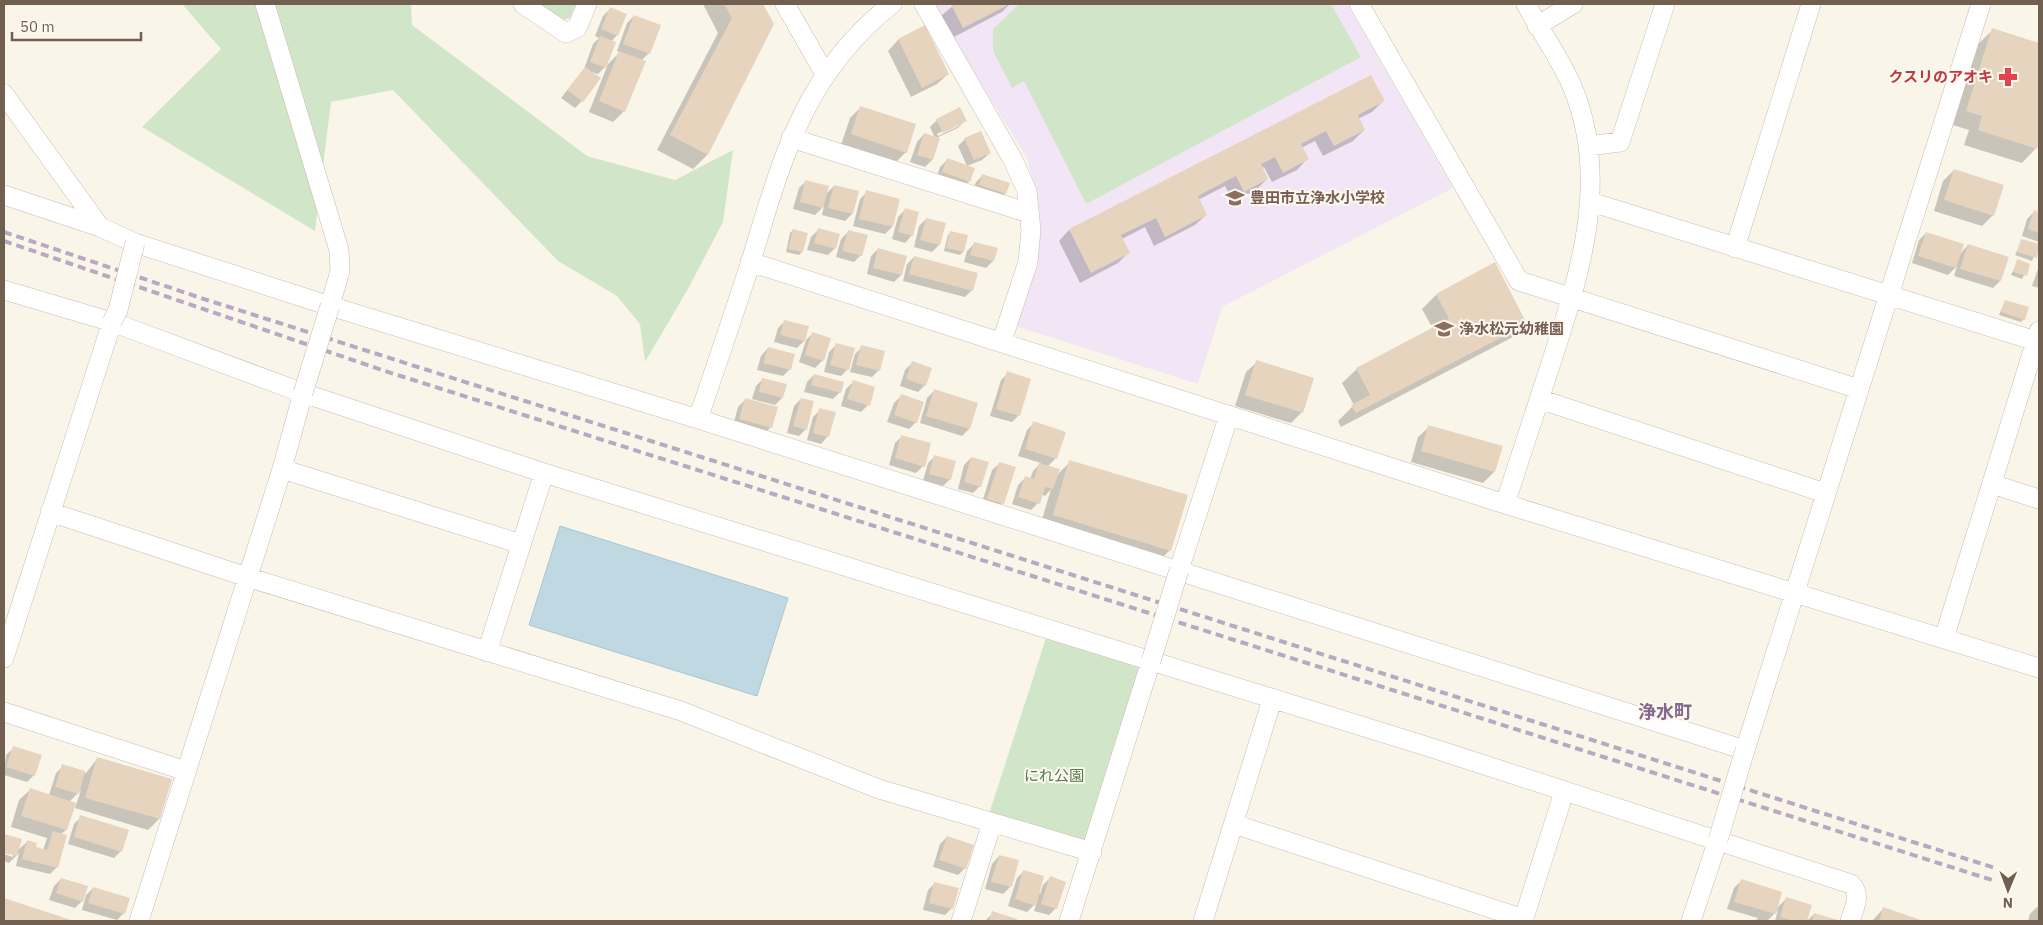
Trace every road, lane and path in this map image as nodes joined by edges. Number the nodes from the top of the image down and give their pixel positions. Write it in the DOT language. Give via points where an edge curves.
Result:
graph roads {
  1 [pos="265,4"];
  2 [pos="524,4"];
  3 [pos="587,4"];
  4 [pos="785,4"];
  5 [pos="892,4"];
  6 [pos="924,4"];
  7 [pos="1359,4"];
  8 [pos="1526,4"];
  9 [pos="1573,4"];
  10 [pos="1665,4"];
  11 [pos="1811,4"];
  12 [pos="1981,4"];
  13 [pos="1538,26"];
  14 [pos="825,74"];
  15 [pos="4,94"];
  16 [pos="791,138"];
  17 [pos="1588,146"];
  18 [pos="4,194"];
  19 [pos="1591,202"];
  20 [pos="1030,212"];
  21 [pos="100,227"];
  22 [pos="135,243"];
  23 [pos="1735,248"];
  24 [pos="750,262"];
  25 [pos="4,290"];
  26 [pos="1888,295"];
  27 [pos="1572,297"];
  28 [pos="330,306"];
  29 [pos="112,322"];
  30 [pos="2038,338"];
  31 [pos="1002,342"];
  32 [pos="1859,389"];
  33 [pos="303,393"];
  34 [pos="1539,399"];
  35 [pos="1229,415"];
  36 [pos="698,419"];
  37 [pos="282,469"];
  38 [pos="544,473"];
  39 [pos="1992,484"];
  40 [pos="1825,493"];
  41 [pos="2039,499"];
  42 [pos="1505,504"];
  43 [pos="50,512"];
  44 [pos="520,544"];
  45 [pos="1179,570"];
  46 [pos="246,578"];
  47 [pos="1793,591"];
  48 [pos="1944,638"];
  49 [pos="487,652"];
  50 [pos="4,658"];
  51 [pos="1151,661"];
  52 [pos="2039,668"];
  53 [pos="1272,700"];
  54 [pos="4,712"];
  55 [pos="1744,750"];
  56 [pos="186,771"];
  57 [pos="1564,792"];
  58 [pos="992,823"];
  59 [pos="1234,824"];
  60 [pos="1718,840"];
  61 [pos="1092,852"];
  62 [pos="1524,920"];
  63 [pos="139,921"];
  64 [pos="961,921"];
  65 [pos="1069,921"];
  66 [pos="1203,921"];
  67 [pos="1691,921"];
  68 [pos="1850,921"];
  1 -- 28 [label="street" via="339,250 340,271"];
  2 -- 3 [label="street" via="566,33 577,28"];
  4 -- 14 [label="street"];
  5 -- 14 [label="street" via="849,43"];
  6 -- 20 [label="street" via="1013,160 1027,191"];
  7 -- 27 [label="street" via="1519,280"];
  8 -- 13 [label="street"];
  9 -- 13 [label="street"];
  10 -- 17 [label="street" via="1620,142"];
  11 -- 23 [label="street"];
  12 -- 26 [label="street"];
  13 -- 17 [label="street" via="1572,86"];
  14 -- 16 [label="street"];
  15 -- 21 [label="street"];
  16 -- 20 [label="street"];
  16 -- 24 [label="street"];
  17 -- 19 [label="street"];
  18 -- 21 [label="street"];
  19 -- 23 [label="street"];
  19 -- 27 [label="street"];
  20 -- 31 [label="street" via="1028,262"];
  21 -- 22 [label="street"];
  22 -- 28 [label="street"];
  22 -- 29 [label="street, bridge"];
  23 -- 26 [label="street"];
  24 -- 31 [label="street"];
  24 -- 36 [label="street"];
  25 -- 29 [label="street"];
  26 -- 30 [label="street"];
  26 -- 32 [label="street"];
  27 -- 32 [label="street"];
  27 -- 34 [label="street"];
  28 -- 33 [label="street, bridge"];
  28 -- 36 [label="street"];
  29 -- 33 [label="street"];
  29 -- 43 [label="street"];
  30 -- 39 [label="street"];
  31 -- 35 [label="street"];
  32 -- 40 [label="street"];
  33 -- 37 [label="street"];
  33 -- 38 [label="street"];
  34 -- 40 [label="street"];
  34 -- 42 [label="street"];
  35 -- 42 [label="street"];
  35 -- 45 [label="street"];
  36 -- 45 [label="street"];
  37 -- 44 [label="street"];
  37 -- 46 [label="street"];
  38 -- 44 [label="street"];
  38 -- 51 [label="street"];
  39 -- 41 [label="street"];
  39 -- 48 [label="street"];
  40 -- 47 [label="street"];
  42 -- 47 [label="street"];
  43 -- 46 [label="street"];
  43 -- 50 [label="street"];
  44 -- 49 [label="street"];
  45 -- 51 [label="street, bridge"];
  45 -- 55 [label="street"];
  46 -- 49 [label="street"];
  46 -- 56 [label="street"];
  47 -- 48 [label="street"];
  47 -- 55 [label="street"];
  48 -- 52 [label="street"];
  49 -- 58 [label="street" via="680,711 879,789"];
  51 -- 53 [label="street"];
  51 -- 61 [label="street"];
  53 -- 57 [label="street"];
  53 -- 59 [label="street"];
  54 -- 56 [label="street"];
  55 -- 60 [label="street, bridge"];
  56 -- 63 [label="street"];
  57 -- 60 [label="street"];
  57 -- 62 [label="street"];
  58 -- 61 [label="street"];
  58 -- 64 [label="street"];
  59 -- 62 [label="street"];
  59 -- 66 [label="street"];
  60 -- 67 [label="street"];
  60 -- 68 [label="street" via="1851,884 1857,895"];
  61 -- 65 [label="street"];
}
